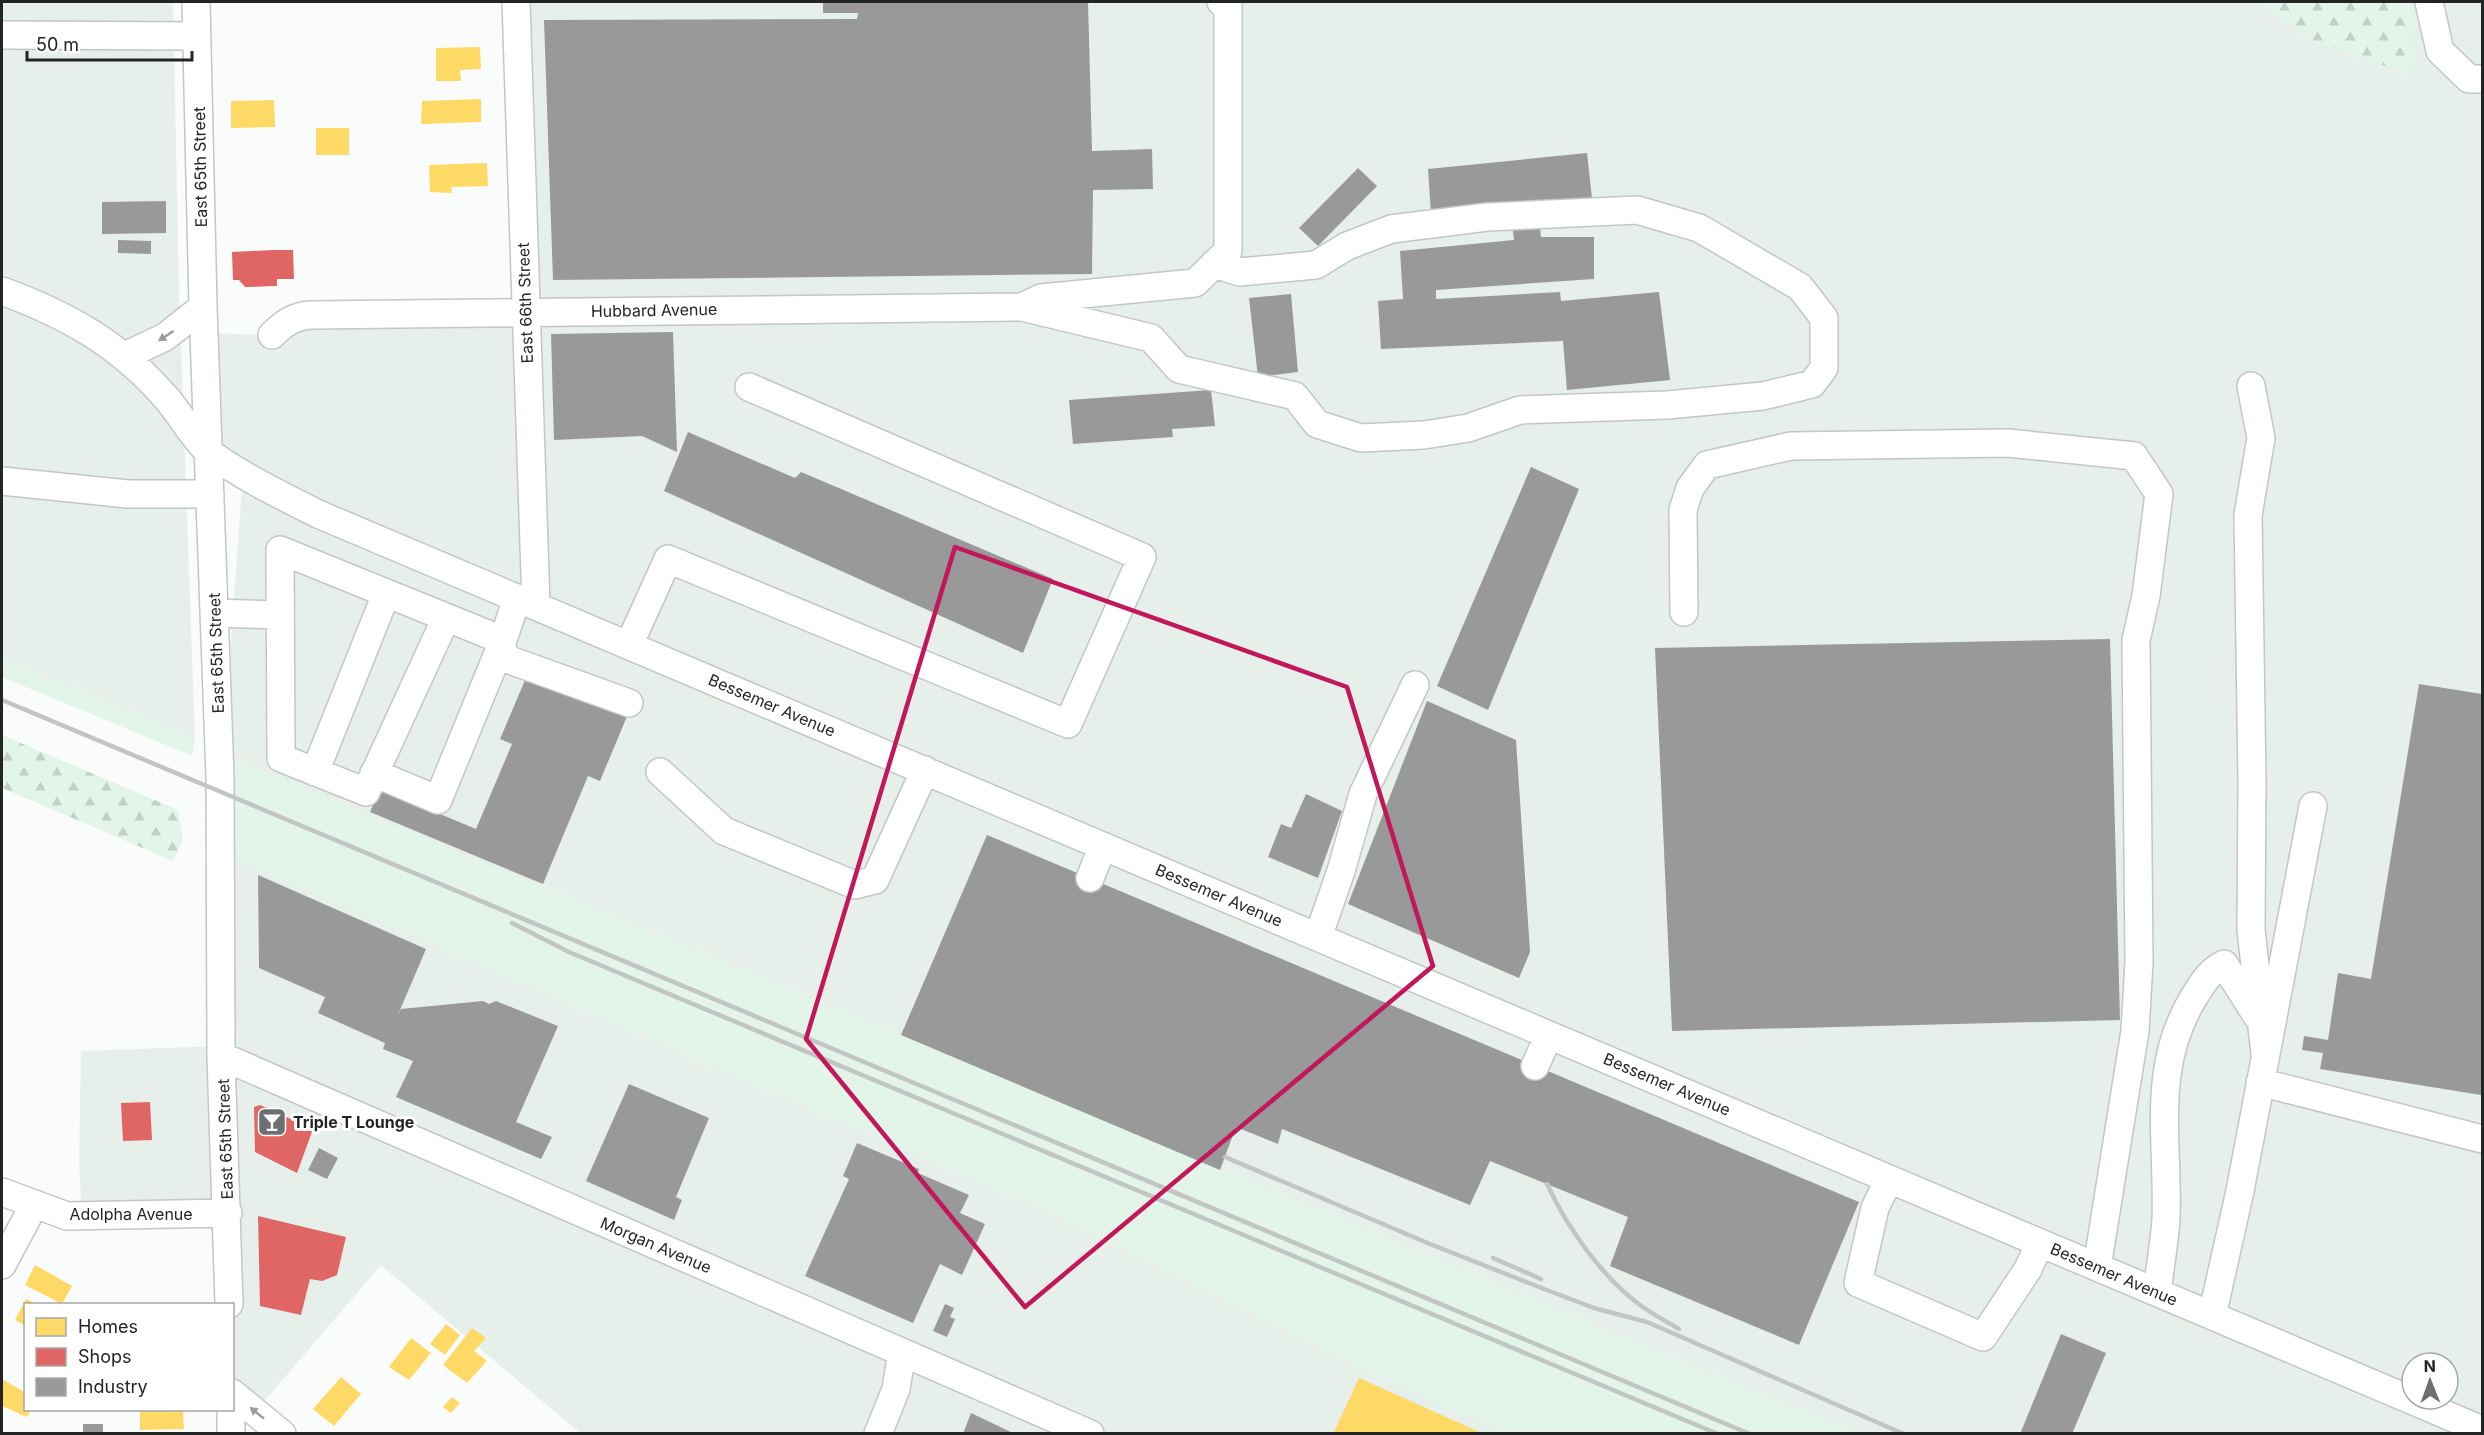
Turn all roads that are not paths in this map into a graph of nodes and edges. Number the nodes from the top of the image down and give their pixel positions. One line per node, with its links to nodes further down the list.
1 (196, 2): 6 (street, East 65th Street)
2 (516, 2): 12 (street, East 66th Street)
3 (1221, 2): 8 (street)
4 (2428, 2): 7 (street)
5 (2, 35): 6 (street)
6 (197, 36): 11 (street, East 65th Street)
7 (2482, 79)
8 (1214, 264): 10 (street); 10 (street)
9 (2, 291): 14 (street, Bessemer Avenue)
10 (1032, 303): 12 (street, Hubbard Avenue)
11 (203, 307): 14 (street, one-way to 14); 17 (street, East 65th Street)
12 (525, 312): 13 (street, Hubbard Avenue); 21 (street, East 66th Street)
13 (272, 335)
14 (125, 356): 17 (street, Bessemer Avenue)
15 (2251, 386): 38 (street)
16 (748, 387): 27 (street)
17 (209, 452): 19 (street, East 65th Street); 21 (street, Bessemer Avenue)
18 (2, 481): 19 (street)
19 (210, 494): 23 (street, East 65th Street)
20 (386, 594): 24 (street); 25 (street); 31 (street)
21 (526, 602): 26 (street); 27 (street, Bessemer Avenue)
22 (1684, 612): 51 (street)
23 (214, 613): 24 (street); 41 (street, East 65th Street)
24 (280, 615): 31 (street)
25 (446, 618): 26 (street); 33 (street)
26 (501, 643): 29 (street); 33 (street)
27 (629, 645): 30 (street, Bessemer Avenue)
28 (1415, 685): 37 (street)
29 (629, 703)
30 (925, 770): 32 (street); 35 (street, Bessemer Avenue)
31 (315, 772): 33 (street)
32 (660, 772)
33 (374, 773)
34 (2313, 806): 40 (street)
35 (1103, 846): 36 (street); 37 (street, Bessemer Avenue)
36 (1090, 878)
37 (1318, 937): 39 (street, Bessemer Avenue)
38 (2261, 1023): 40 (street); 52 (street)
39 (1549, 1035): 42 (street); 45 (street, Bessemer Avenue)
40 (2265, 1054): 43 (street)
41 (221, 1056): 48 (street, East 65th Street); 55 (street, Morgan Avenue)
42 (1535, 1066)
43 (2260, 1082): 44 (street); 54 (street)
44 (2482, 1139)
45 (1889, 1179): 49 (street, Bessemer Avenue); 49 (street)
46 (2, 1192): 47 (street, Adolpha Avenue)
47 (34, 1205): 48 (street, Adolpha Avenue); 50 (street)
48 (228, 1213): 53 (street, East 65th Street)
49 (2040, 1243): 51 (street, Bessemer Avenue)
50 (2, 1265)
51 (2097, 1267): 52 (street, Bessemer Avenue)
52 (2157, 1292): 54 (street, Bessemer Avenue)
53 (229, 1303)
54 (2212, 1316): 58 (street, Bessemer Avenue)
55 (902, 1352): 61 (street); 62 (street, Morgan Avenue)
56 (234, 1395): 60 (street, one-way to 56)
57 (231, 1411): 59 (street)
58 (2482, 1430)
59 (231, 1434)
60 (282, 1434)
61 (878, 1434)
62 (1090, 1434)

